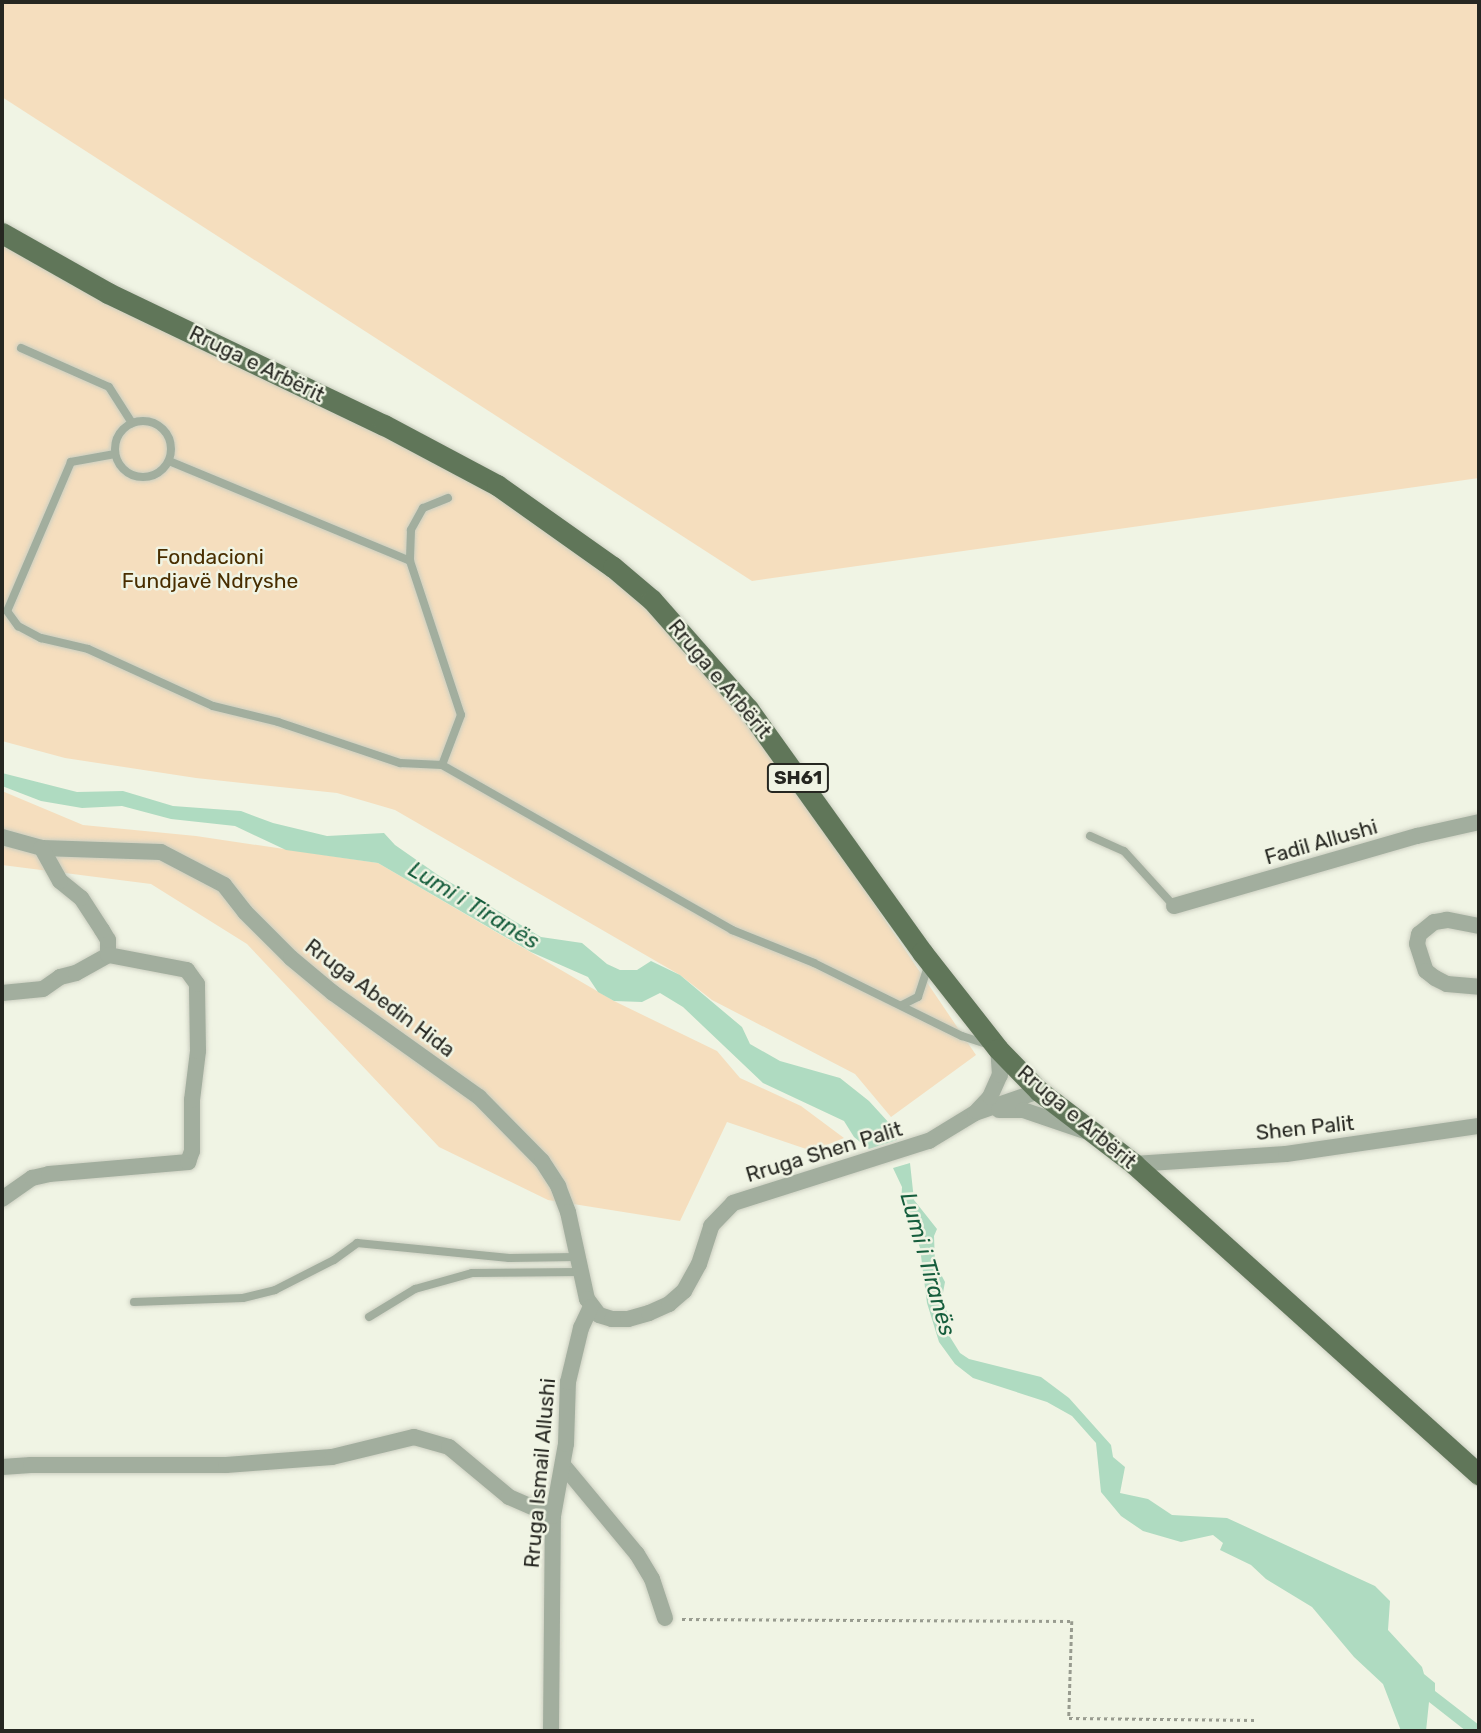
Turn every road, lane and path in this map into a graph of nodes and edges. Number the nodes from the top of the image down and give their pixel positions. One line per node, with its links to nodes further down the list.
1 (2, 233): 16 (main road, Rruga e Arbërit / SH61)
2 (21, 348): 3 (lane)
3 (132, 423): 4 (lane); 5 (lane)
4 (115, 454): 5 (lane); 8 (lane)
5 (169, 461): 7 (lane)
6 (449, 498): 7 (lane)
7 (410, 561): 8 (lane)
8 (442, 765): 19 (lane)
9 (1479, 822): 13 (street, Fadil Allushi)
10 (1090, 836): 13 (lane)
11 (2, 837): 12 (street, Rruga Abedin Hida)
12 (42, 848): 15 (street); 27 (street, Rruga Abedin Hida)
13 (1174, 906)
14 (1479, 926): 17 (street)
15 (108, 955): 18 (street); 26 (street)
16 (930, 962): 19 (lane); 20 (main road, Rruga e Arbërit / SH61)
17 (1479, 987)
18 (2, 993)
19 (902, 1005): 20 (lane)
20 (998, 1049): 21 (main road, Rruga e Arbërit / SH61); 22 (street)
21 (1039, 1091): 22 (street, Rruga Shen Palit); 24 (main road, Rruga e Arbërit / SH61)
22 (975, 1112): 24 (street); 29 (street, Rruga Shen Palit)
23 (1479, 1126): 25 (street, Shen Palit)
24 (1097, 1136): 25 (main road, Rruga e Arbërit / SH61)
25 (1134, 1164): 33 (main road, Rruga e Arbërit / SH61)
26 (2, 1199)
27 (577, 1265): 28 (lane); 29 (street, Rruga Abedin Hida); 30 (lane)
28 (134, 1302)
29 (591, 1307): 31 (street, Rruga Ismail Allushi)
30 (369, 1317)
31 (563, 1465): 34 (street, Rruga Ismail Allushi); 35 (street)
32 (2, 1467): 34 (street)
33 (1479, 1475)
34 (553, 1516): 37 (street, Rruga Ismail Allushi)
35 (665, 1618): 36 (path)
36 (1255, 1720)
37 (551, 1731)

